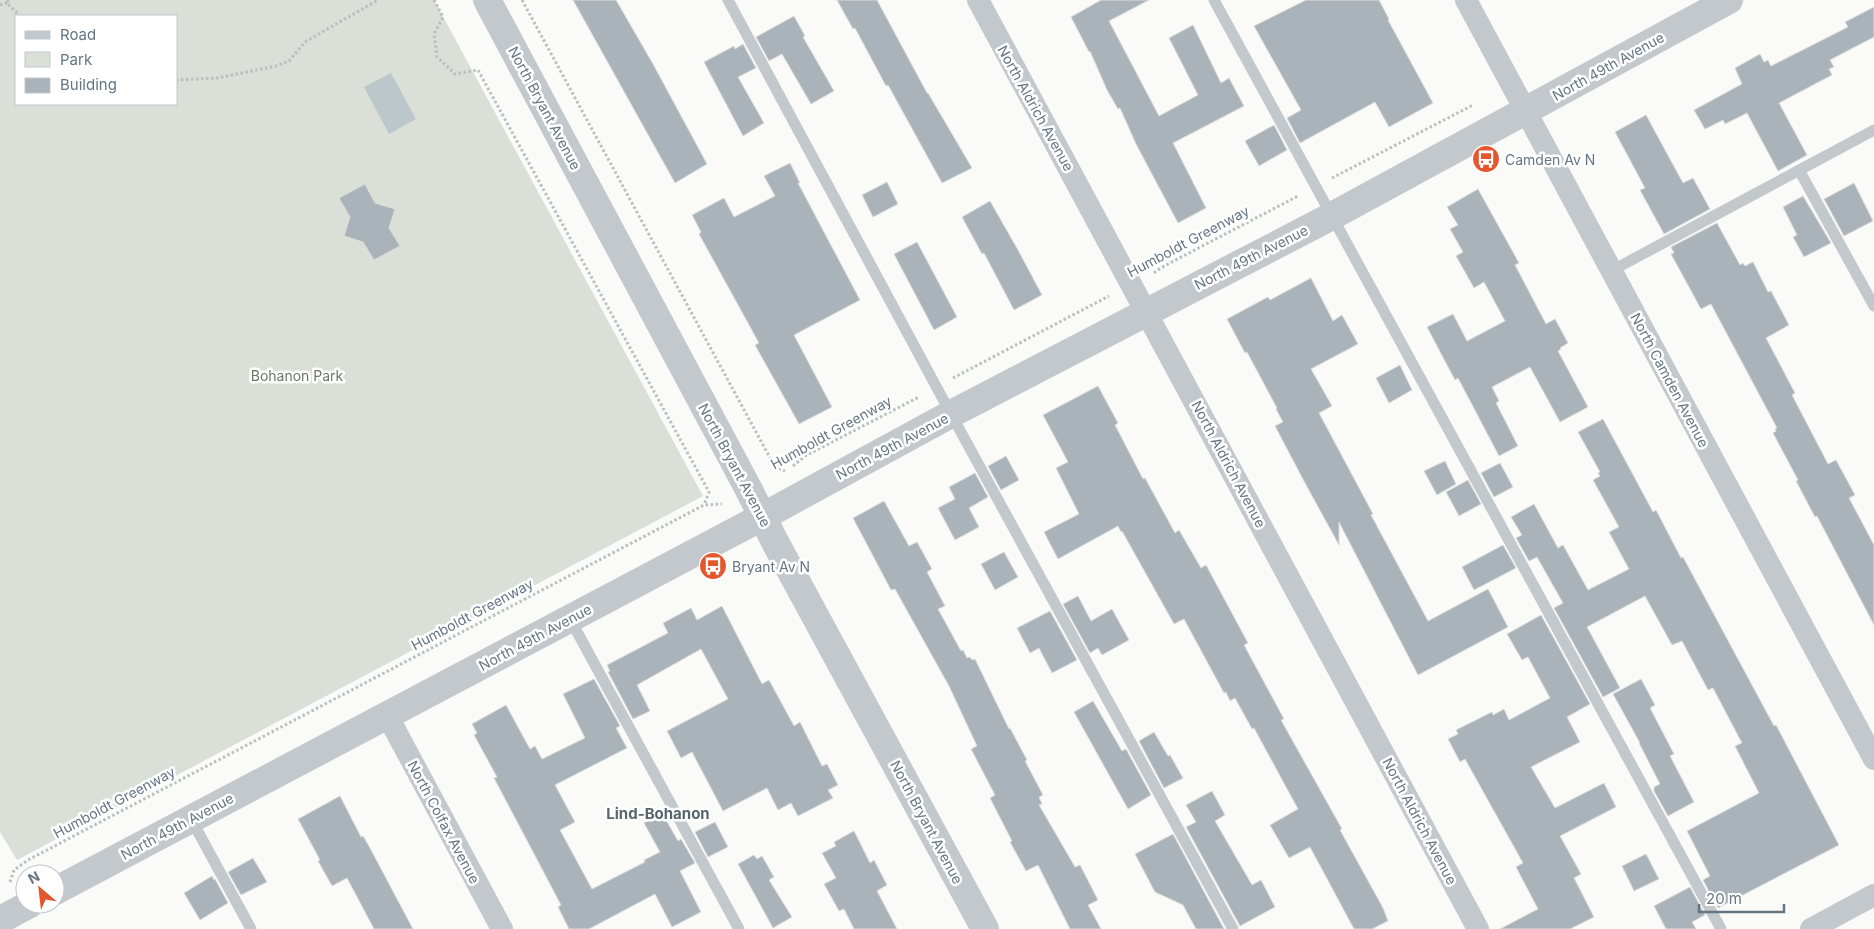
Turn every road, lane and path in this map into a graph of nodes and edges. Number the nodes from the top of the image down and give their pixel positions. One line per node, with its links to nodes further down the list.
1 (378, 0): 13 (path)
2 (434, 0): 28 (path)
3 (487, 0): 27 (street, North Bryant Avenue)
4 (522, 0): 26 (path)
5 (728, 0): 24 (lane)
6 (978, 0): 21 (street, North Aldrich Avenue)
7 (1214, 0): 18 (lane)
8 (1466, 0): 15 (street, North Camden Avenue)
9 (1729, 0): 15 (street, North 49th Avenue)
10 (7, 1): 11 (path); 12 (path)
11 (0, 5)
12 (19, 15)
13 (178, 80)
14 (1477, 102): 18 (path, Humboldt Greenway)
15 (1526, 111): 19 (street, North 49th Avenue); 20 (street, North Camden Avenue)
16 (1874, 130): 17 (lane)
17 (1799, 170): 20 (lane); 22 (lane)
18 (1316, 187): 19 (lane); 21 (path, Humboldt Greenway)
19 (1332, 216): 23 (street, North 49th Avenue); 46 (lane)
20 (1611, 271): 32 (street, North Camden Avenue)
21 (1132, 284): 23 (street, North Aldrich Avenue); 24 (path, Humboldt Greenway)
22 (1874, 306)
23 (1147, 311): 25 (street, North 49th Avenue); 45 (street, North Aldrich Avenue)
24 (937, 387): 25 (lane); 26 (path, Humboldt Greenway)
25 (951, 414): 29 (street, North 49th Avenue); 44 (lane)
26 (785, 472): 27 (path, Humboldt Greenway)
27 (748, 488): 28 (path, Humboldt Greenway); 29 (street, North Bryant Avenue)
28 (704, 506): 35 (path, Humboldt Greenway)
29 (762, 517): 30 (street, North 49th Avenue); 43 (street, North Bryant Avenue)
30 (570, 619): 31 (street, North 49th Avenue); 42 (lane)
31 (386, 715): 33 (street, North 49th Avenue); 41 (street, North Colfax Avenue)
32 (1874, 759)
33 (191, 819): 34 (street, North 49th Avenue); 40 (lane)
34 (65, 886)
35 (8, 888)
36 (1874, 895): 47 (street)
37 (15, 913): 38 (street)
38 (0, 922): 39 (street)
39 (3, 929)
40 (251, 929)
41 (502, 929)
42 (739, 929)
43 (985, 929)
44 (1233, 929)
45 (1478, 929)
46 (1721, 929)
47 (1811, 929)

